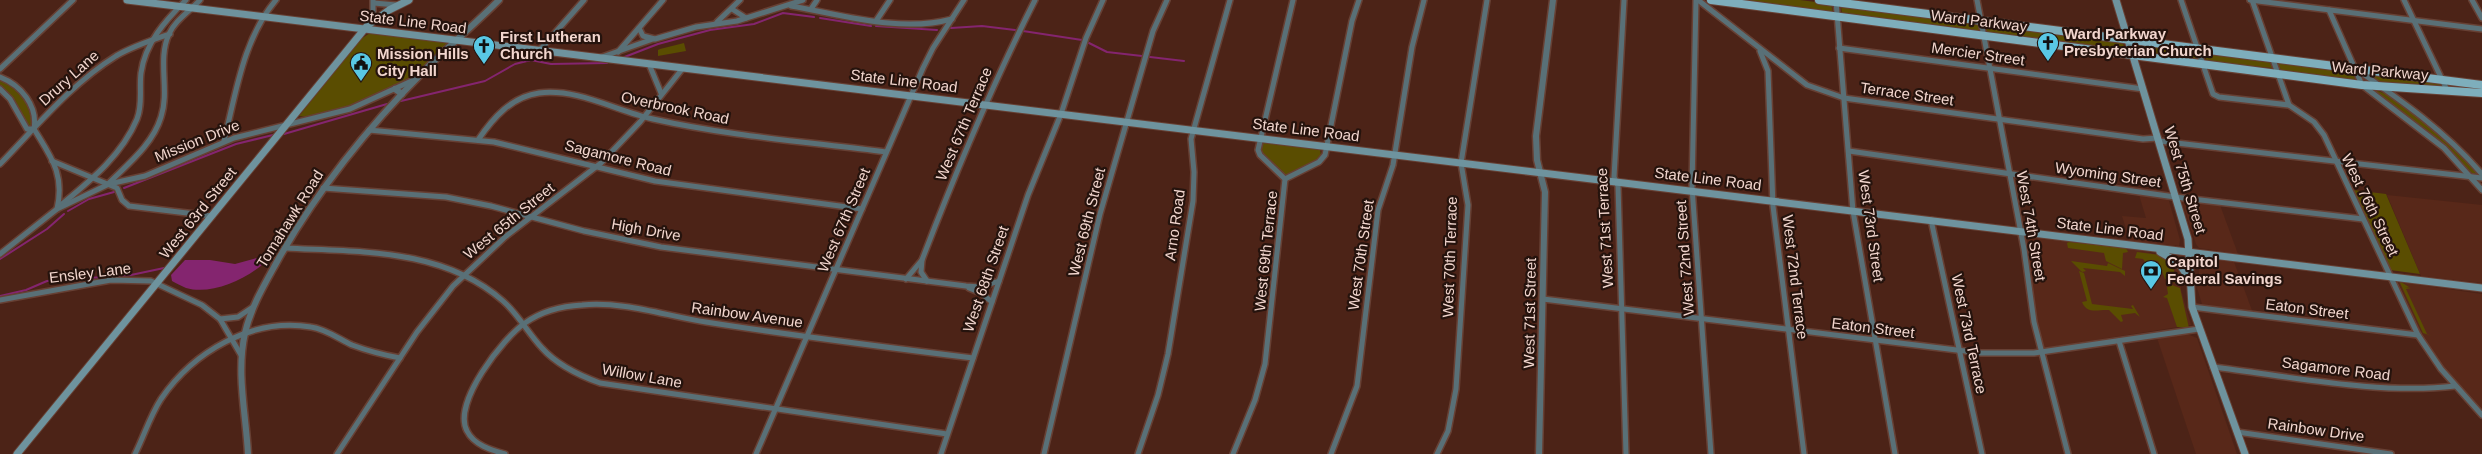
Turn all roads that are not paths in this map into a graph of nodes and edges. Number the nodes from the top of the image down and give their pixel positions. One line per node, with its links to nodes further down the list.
1 (73, 0): 77 (street)
2 (127, 0): 38 (main road, State Line Road)
3 (186, 0): 38 (street)
4 (200, 0): 39 (street)
5 (276, 0): 43 (street)
6 (409, 0): 36 (main road, West 63rd Street)
7 (499, 0): 61 (street, Tomahawk Road)
8 (584, 0): 66 (street)
9 (663, 0): 54 (street)
10 (740, 0): 41 (street)
11 (803, 0): 37 (street)
12 (817, 0): 40 (street)
13 (890, 0): 48 (street)
14 (964, 0): 47 (street, West 67th Street)
15 (1035, 0): 95 (street, West 67th Terrace)
16 (1103, 0): 97 (street, West 68th Street)
17 (1166, 0): 100 (street, West 69th Street)
18 (1230, 0): 104 (street, Arno Road)
19 (1293, 0): 105 (street)
20 (1359, 0): 109 (street)
21 (1424, 0): 112 (street, West 70th Street)
22 (1488, 0): 115 (street, West 70th Terrace)
23 (1553, 0): 118 (street, West 71st Street)
24 (1624, 0): 125 (street, West 71st Terrace)
25 (1697, 0): 63 (street, Terrace Street); 129 (street, West 72nd Street)
26 (1711, 0): 44 (main road, Ward Parkway)
27 (1819, 0): 35 (main road, Ward Parkway)
28 (1977, 0): 50 (street, West 74th Street)
29 (2116, 0): 62 (main road, West 75th Street)
30 (2181, 0): 65 (street)
31 (2251, 0): 42 (street); 70 (street)
32 (2404, 0): 49 (street)
33 (2472, 0): 45 (street)
34 (374, 1): 36 (street); 53 (street)
35 (1836, 1): 44 (street, West 73rd Street); 50 (main road, Ward Parkway)
36 (397, 5): 53 (main road, West 63rd Street)
37 (788, 6): 40 (street); 46 (street)
38 (179, 7): 39 (main road, State Line Road); 59 (street)
39 (192, 8): 43 (main road, State Line Road); 57 (street)
40 (810, 9): 48 (street)
41 (732, 10): 46 (street); 51 (street)
42 (2329, 10): 49 (street); 76 (street)
43 (263, 17): 53 (main road, State Line Road); 107 (street)
44 (1837, 17): 58 (main road, Ward Parkway); 64 (street, West 73rd Street)
45 (2482, 18)
46 (748, 19): 51 (street)
47 (952, 19): 52 (street); 56 (street, West 67th Street)
48 (876, 21): 52 (street)
49 (2414, 21): 55 (street); 82 (street)
50 (1981, 22): 58 (street, West 74th Street); 62 (main road, Ward Parkway)
51 (714, 23): 60 (street)
52 (933, 24): 56 (street)
53 (366, 28): 61 (main road, State Line Road); 101 (main road, West 63rd Street)
54 (639, 28): 60 (street); 67 (street)
55 (2482, 29)
56 (944, 31): 93 (street, West 67th Street)
57 (170, 34): 59 (street, Drury Lane); 126 (street)
58 (1984, 36): 68 (main road, Ward Parkway); 75 (street, West 74th Street)
59 (152, 38): 102 (street, Drury Lane); 122 (street)
60 (655, 39): 67 (street)
61 (456, 41): 66 (main road, State Line Road); 81 (street, Tomahawk Road)
62 (2128, 41): 65 (main road, Ward Parkway); 68 (main road, West 75th Street)
63 (1756, 46): 73 (street, Terrace Street); 78 (street, West 72nd Terrace)
64 (1840, 48): 75 (street, Mercier Street); 94 (street, West 73rd Street)
65 (2196, 49): 70 (main road, Ward Parkway); 72 (street)
66 (538, 51): 69 (main road, State Line Road)
67 (618, 52): 69 (street)
68 (2133, 55): 72 (main road, Ward Parkway); 88 (main road, West 75th Street)
69 (600, 58): 71 (main road, State Line Road)
70 (2273, 59): 76 (main road, Ward Parkway); 79 (street)
71 (649, 64): 74 (main road, State Line Road); 90 (street)
72 (2202, 64): 79 (main road, Ward Parkway); 96 (street)
73 (1782, 67): 78 (street); 94 (street, Terrace Street)
74 (683, 68): 90 (street, West 65th Street); 93 (main road, State Line Road)
75 (1990, 68): 88 (street, Mercier Street); 99 (street, West 74th Street)
76 (2355, 68): 82 (main road, Ward Parkway); 83 (street); 85 (street)
77 (0, 69)
78 (1768, 69): 131 (street, West 72nd Terrace)
79 (2278, 73): 83 (main road, Ward Parkway); 96 (street)
80 (0, 77): 102 (street)
81 (416, 79): 87 (street, Mission Drive); 92 (street, Tomahawk Road)
82 (2442, 80): 84 (main road, Ward Parkway); 89 (street)
83 (2362, 85): 85 (main road, Ward Parkway); 121 (street)
84 (2482, 85)
85 (2380, 86): 89 (main road, Ward Parkway); 120 (street)
86 (0, 89): 102 (street)
87 (395, 89): 92 (street); 101 (street, Mission Drive)
88 (2143, 89): 108 (main road, West 75th Street)
89 (2448, 90): 91 (main road, Ward Parkway)
90 (661, 93): 98 (street, West 65th Street)
91 (2482, 93)
92 (402, 94): 103 (street, Tomahawk Road)
93 (910, 96): 95 (main road, State Line Road); 111 (street, West 67th Street)
94 (1844, 98): 99 (street, Terrace Street); 110 (street, West 73rd Street)
95 (985, 105): 97 (main road, State Line Road); 144 (street, West 67th Terrace)
96 (2289, 105): 114 (street, West 76th Street)
97 (1061, 114): 100 (main road, State Line Road); 151 (street, West 68th Street)
98 (644, 117): 106 (street, Overbrook Road); 111 (street, Overbrook Road); 117 (street, West 65th Street)
99 (1999, 119): 108 (street, Terrace Street); 119 (street, West 74th Street)
100 (1127, 122): 104 (main road, State Line Road); 190 (street, West 69th Street)
101 (288, 124): 107 (street, Mission Drive); 135 (main road, West 63rd Street)
102 (34, 129): 113 (street); 116 (street, Drury Lane)
103 (369, 130): 106 (street, Sagamore Road); 127 (street, Tomahawk Road)
104 (1194, 130): 105 (main road, State Line Road); 191 (street, Arno Road)
105 (1259, 138): 109 (main road, State Line Road); 124 (street, West 69th Terrace)
106 (478, 140): 117 (street, Sagamore Road)
107 (224, 141): 126 (street, Mission Drive)
108 (2159, 141): 114 (street, Terrace Street); 130 (main road, West 75th Street)
109 (1327, 146): 112 (main road, State Line Road); 124 (street)
110 (1849, 151): 119 (street, Wyoming Street); 134 (street, West 73rd Street)
111 (886, 152): 133 (street, West 67th Street)
112 (1394, 155): 115 (main road, State Line Road); 193 (street, West 70th Street)
113 (52, 161): 122 (street); 132 (street)
114 (2336, 162): 121 (street, Terrace Street); 137 (street, West 76th Street)
115 (1461, 163): 118 (main road, State Line Road); 194 (street, West 70th Terrace)
116 (0, 164)
117 (595, 167): 133 (street, Sagamore Road); 136 (street, West 65th Street)
118 (1540, 172): 125 (main road, State Line Road); 155 (street, West 71st Street)
119 (2009, 174): 130 (street, Wyoming Street); 139 (street, West 74th Street)
120 (2482, 174)
121 (2472, 177): 123 (street, Terrace Street); 128 (street)
122 (92, 178): 126 (street); 132 (street)
123 (2482, 178)
124 (1285, 179): 192 (street, West 69th Terrace)
125 (1616, 182): 129 (main road, State Line Road); 160 (street, West 71st Terrace)
126 (109, 184): 132 (street, Mission Drive); 135 (street)
127 (323, 188): 136 (street, High Drive); 141 (street, Tomahawk Road)
128 (2482, 190)
129 (1692, 192): 131 (main road, State Line Road); 161 (street, West 72nd Street)
130 (2175, 197): 137 (street, Wyoming Street); 142 (main road, West 75th Street)
131 (1774, 201): 134 (main road, State Line Road); 165 (street, West 72nd Terrace)
132 (57, 208): 143 (street, Mission Drive)
133 (862, 209): 145 (street, West 67th Street)
134 (1854, 211): 138 (main road, State Line Road); 170 (street, West 73rd Street)
135 (212, 216): 152 (main road, West 63rd Street)
136 (531, 217): 145 (street, High Drive); 146 (street, West 65th Street)
137 (2363, 219): 147 (street, West 76th Street)
138 (1930, 220): 139 (main road, State Line Road); 172 (street, West 73rd Terrace)
139 (2020, 231): 140 (main road, State Line Road); 173 (street, West 74th Street)
140 (2145, 247): 142 (main road, State Line Road); 148 (main road)
141 (285, 248): 146 (street, Willow Lane); 158 (street, Tomahawk Road)
142 (2191, 253): 147 (main road, State Line Road); 148 (main road, West 75th Street)
143 (0, 254)
144 (922, 260): 149 (street, West 67th Terrace); 150 (street)
145 (836, 270): 149 (street, High Drive); 167 (street, West 67th Street)
146 (465, 275): 163 (street, Willow Lane); 175 (street, West 65th Street)
147 (2390, 276): 154 (main road, State Line Road); 168 (street, West 76th Street)
148 (2189, 278): 159 (main road, West 75th Street)
149 (906, 279): 150 (street, High Drive)
150 (927, 281): 153 (street, High Drive)
151 (999, 281): 153 (street, High Drive); 157 (street, West 68th Street)
152 (157, 284): 156 (street, Ensley Lane); 162 (street, Ensley Lane); 183 (main road, West 63rd Street)
153 (966, 286): 157 (street, High Drive)
154 (2482, 288)
155 (1543, 299): 160 (street, Eaton Street); 195 (street, West 71st Street)
156 (0, 300)
157 (992, 302): 176 (street, West 68th Street)
158 (254, 306): 162 (street); 166 (street, Tomahawk Road)
159 (2192, 307): 164 (main road, West 75th Street); 168 (street, Eaton Street)
160 (1622, 309): 161 (street, Eaton Street); 196 (street, West 71st Terrace)
161 (1702, 318): 165 (street, Eaton Street); 197 (street, West 72nd Street)
162 (220, 319): 169 (street, Ensley Lane)
163 (522, 323): 167 (street, Rainbow Avenue); 179 (street, Willow Lane); 187 (street, Rainbow Avenue)
164 (2199, 329): 171 (street, Eaton Street); 177 (main road, West 75th Street)
165 (1789, 330): 170 (street, Eaton Street); 198 (street, West 72nd Terrace)
166 (245, 333): 169 (street); 174 (street, Tomahawk Road); 175 (street)
167 (807, 336): 176 (street, Rainbow Avenue); 179 (street, West 67th Street)
168 (2418, 336): 178 (street, West 76th Street)
169 (233, 339): 174 (street, Ensley Lane); 184 (street)
170 (1876, 341): 172 (street, Eaton Street); 199 (street, West 73rd Street)
171 (2119, 341): 173 (street, Eaton Street); 202 (street)
172 (1960, 352): 173 (street, Eaton Street); 200 (street, West 73rd Terrace)
173 (2042, 352): 201 (street, West 74th Street)
174 (242, 356): 185 (street, Tomahawk Road)
175 (400, 358): 186 (street, West 65th Street)
176 (973, 358): 182 (street, West 68th Street)
177 (2214, 366): 178 (street, Sagamore Road); 181 (main road, West 75th Street)
178 (2455, 386): 180 (street, West 76th Street)
179 (776, 409): 182 (street, Willow Lane); 188 (street, West 67th Street)
180 (2482, 415)
181 (2237, 432): 203 (main road, West 75th Street); 204 (street, Rainbow Drive)
182 (947, 434): 189 (street, West 68th Street)
183 (17, 454)
184 (135, 454)
185 (248, 454)
186 (337, 454)
187 (505, 454)
188 (756, 454)
189 (941, 454)
190 (1044, 454)
191 (1138, 454)
192 (1233, 454)
193 (1331, 454)
194 (1437, 454)
195 (1539, 454)
196 (1626, 454)
197 (1711, 454)
198 (1804, 454)
199 (1895, 454)
200 (1982, 454)
201 (2068, 454)
202 (2154, 454)
203 (2245, 454)
204 (2391, 454)

